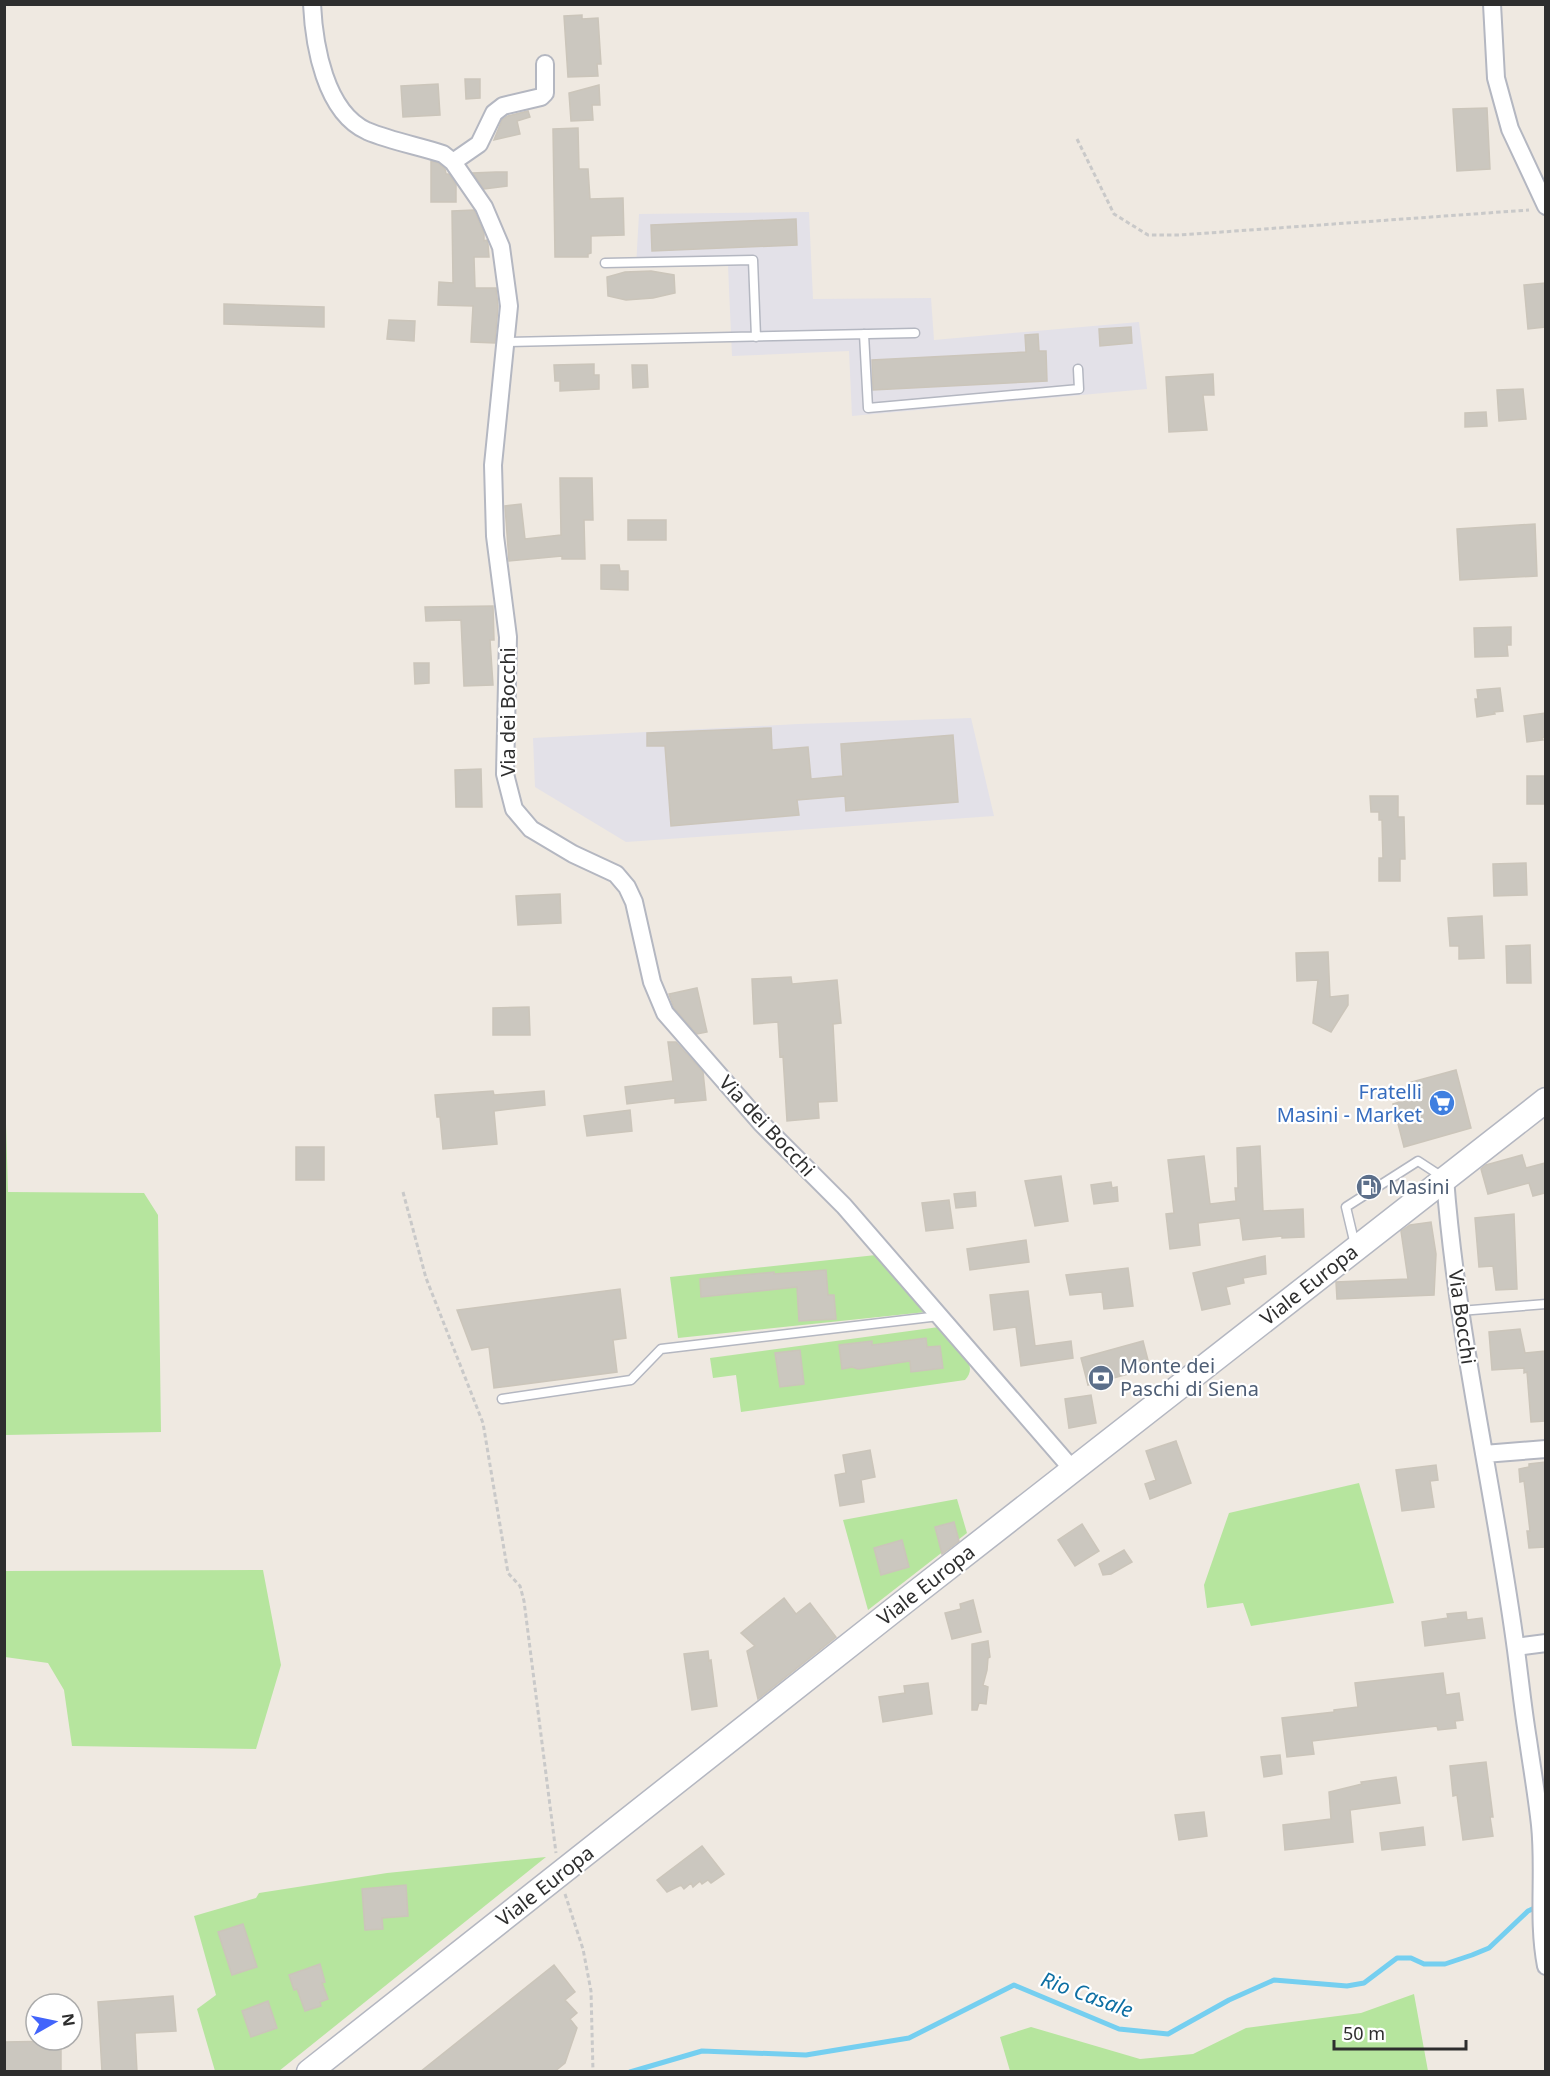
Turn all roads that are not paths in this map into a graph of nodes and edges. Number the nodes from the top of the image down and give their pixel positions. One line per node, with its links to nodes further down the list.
1 (312, 4): 4 (street, Via dei Bocchi)
2 (1492, 4): 5 (street)
3 (545, 64): 4 (street)
4 (453, 162): 10 (street, Via dei Bocchi)
5 (1540, 207)
6 (605, 263): 9 (lane)
7 (915, 333): 8 (lane)
8 (864, 334): 9 (lane); 11 (lane)
9 (756, 337): 10 (lane)
10 (506, 342): 17 (street, Via dei Bocchi)
11 (1078, 369)
12 (1545, 1100): 13 (main road, Viale Europa)
13 (1444, 1178): 14 (main road, Viale Europa); 14 (lane); 16 (street, Via Bocchi)
14 (1355, 1248): 21 (main road, Viale Europa)
15 (1545, 1304): 16 (lane)
16 (1460, 1311): 20 (street, Via Bocchi)
17 (939, 1316): 18 (lane); 21 (street, Via dei Bocchi)
18 (502, 1399)
19 (1545, 1449): 20 (street)
20 (1484, 1454): 23 (street, Via Bocchi)
21 (1073, 1470): 25 (main road, Viale Europa)
22 (1545, 1643): 23 (street)
23 (1516, 1647): 24 (street, Via Bocchi)
24 (1545, 1966)
25 (309, 2072)

